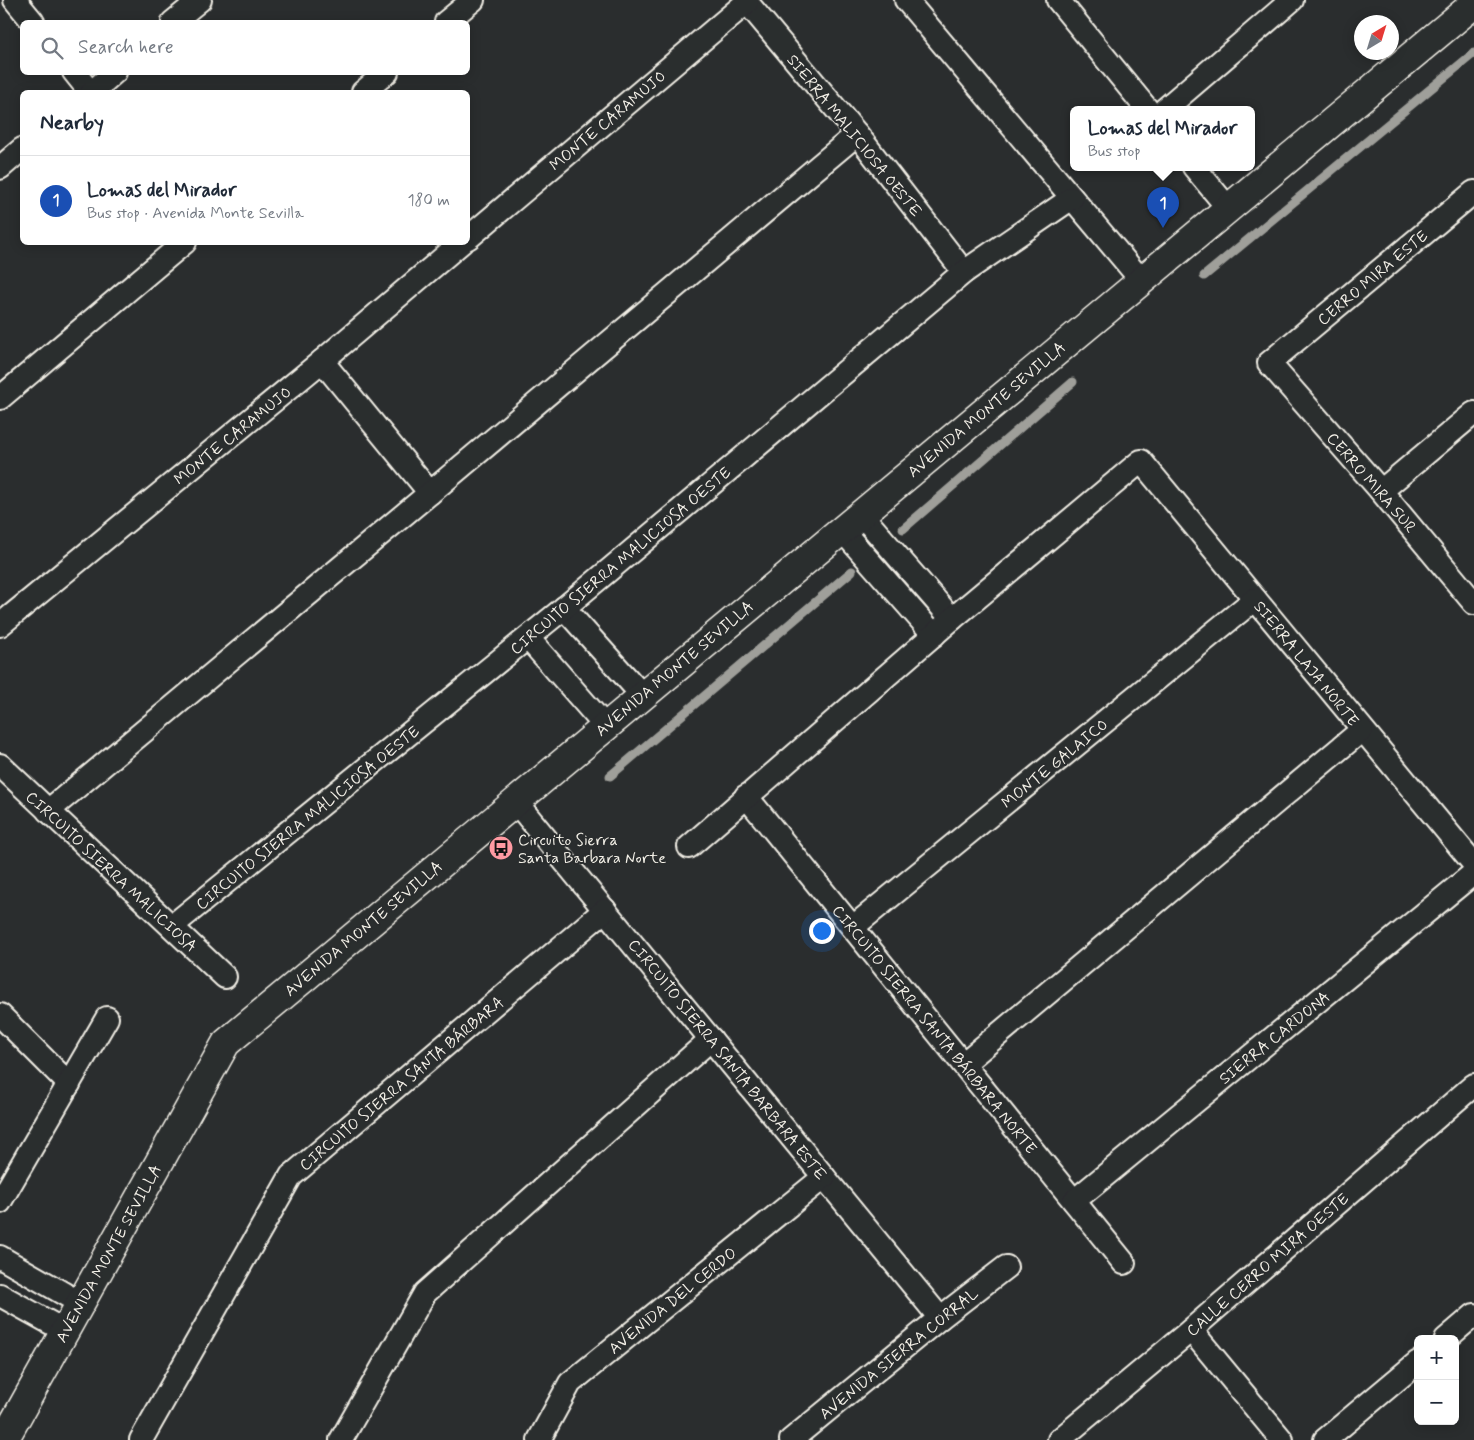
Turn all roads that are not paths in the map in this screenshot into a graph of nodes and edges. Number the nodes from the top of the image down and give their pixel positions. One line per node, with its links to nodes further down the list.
1 (15, 0): 9 (street)
2 (200, 0): 10 (street)
3 (473, 0): 11 (street)
4 (906, 0): 25 (street)
5 (1058, 0): 18 (street)
6 (1292, 0): 19 (street)
7 (746, 1): 20 (street, SIERRA MALICIOSA OESTE); 27 (street, MONTE CARAMUJO)
8 (1474, 4): 26 (street, AVENIDA MONTE SEVILLA)
9 (31, 20)
10 (175, 20)
11 (448, 20)
12 (77, 75): 15 (street)
13 (111, 75): 16 (street)
14 (383, 75): 17 (street)
15 (89, 90)
16 (93, 90)
17 (365, 90)
18 (1145, 106)
19 (1168, 106)
20 (857, 134): 30 (street, SIERRA MALICIOSA OESTE); 37 (street)
21 (20, 152): 22 (street)
22 (0, 168)
23 (1197, 171): 26 (street)
24 (1474, 192): 33 (street, CERRO MIRA ESTE)
25 (1072, 198): 30 (street, CIRCUITO SIERRA MALICIOSA OESTE); 31 (street)
26 (1228, 208): 31 (street, AVENIDA MONTE SEVILLA)
27 (470, 236)
28 (181, 245): 34 (street)
29 (458, 245): 32 (street, MONTE CARAMUJO)
30 (964, 272): 41 (street, CIRCUITO SIERRA MALICIOSA OESTE)
31 (1141, 280): 38 (street, AVENIDA MONTE SEVILLA)
32 (322, 361): 37 (street); 43 (street, MONTE CARAMUJO)
33 (1269, 363): 36 (street, CERRO MIRA SUR)
34 (0, 398)
35 (1474, 413): 36 (street)
36 (1381, 491): 40 (street, CERRO MIRA SUR)
37 (430, 493): 52 (street)
38 (851, 521): 42 (street); 44 (street); 46 (street, AVENIDA MONTE SEVILLA)
39 (1255, 599): 42 (street, SIERRA LAJA NORTE); 48 (street, SIERRA LAJA NORTE); 58 (street, MONTE GALAICO)
40 (1474, 603)
41 (564, 608): 45 (street, CIRCUITO SIERRA MALICIOSA OESTE); 46 (street)
42 (952, 618): 44 (street)
43 (0, 626)
44 (934, 635): 50 (street)
45 (528, 638): 47 (street); 57 (street, CIRCUITO SIERRA MALICIOSA OESTE)
46 (642, 696): 47 (street, AVENIDA MONTE SEVILLA)
47 (605, 726): 51 (street, AVENIDA MONTE SEVILLA)
48 (1362, 730): 54 (street, SIERRA LAJA NORTE); 63 (street)
49 (0, 764): 52 (street, CIRCUITO SIERRA MALICIOSA)
50 (746, 796): 53 (street); 58 (street, CIRCUITO SIERRA SANTA BÁRBARA NORTE)
51 (515, 801): 56 (street, CIRCUITO SIERRA SANTA BARBARA ESTE); 73 (street, AVENIDA MONTE SEVILLA)
52 (48, 811): 57 (street, CIRCUITO SIERRA MALICIOSA)
53 (689, 847)
54 (1474, 864)
55 (1474, 872): 67 (street, SIERRA CARDONA)
56 (605, 910): 62 (street, CIRCUITO SIERRA SANTA BARBARA ESTE); 81 (street, CIRCUITO SIERRA SANTA BÁRBARA)
57 (172, 926): 59 (street, CIRCUITO SIERRA MALICIOSA)
58 (853, 928): 63 (street, CIRCUITO SIERRA SANTA BÁRBARA NORTE)
59 (225, 977)
60 (0, 1015): 64 (street)
61 (107, 1018): 64 (street)
62 (711, 1039): 66 (street, CIRCUITO SIERRA SANTA BARBARA ESTE); 82 (street)
63 (963, 1064): 67 (street, CIRCUITO SIERRA SANTA BÁRBARA NORTE)
64 (69, 1084): 68 (street)
65 (1474, 1085): 76 (street, CALLE CERRO MIRA OESTE)
66 (824, 1177): 75 (street, CIRCUITO SIERRA SANTA BARBARA ESTE); 83 (street, AVENIDA DEL CERDO)
67 (1074, 1201): 70 (street, CIRCUITO SIERRA SANTA BÁRBARA NORTE)
68 (0, 1202)
69 (0, 1257): 73 (street)
70 (1124, 1263)
71 (1006, 1267): 75 (street, AVENIDA SIERRA CORRAL)
72 (0, 1295): 77 (street)
73 (80, 1303): 77 (street, AVENIDA MONTE SEVILLA)
74 (1474, 1315): 78 (street)
75 (940, 1318): 84 (street, AVENIDA SIERRA CORRAL)
76 (1190, 1330): 85 (street, CALLE CERRO MIRA OESTE); 86 (street)
77 (65, 1331): 80 (street, AVENIDA MONTE SEVILLA)
78 (1451, 1335)
79 (1414, 1365): 87 (street)
80 (4, 1440)
81 (141, 1440)
82 (341, 1440)
83 (539, 1440)
84 (791, 1440)
85 (1059, 1440)
86 (1282, 1440)
87 (1325, 1440)

